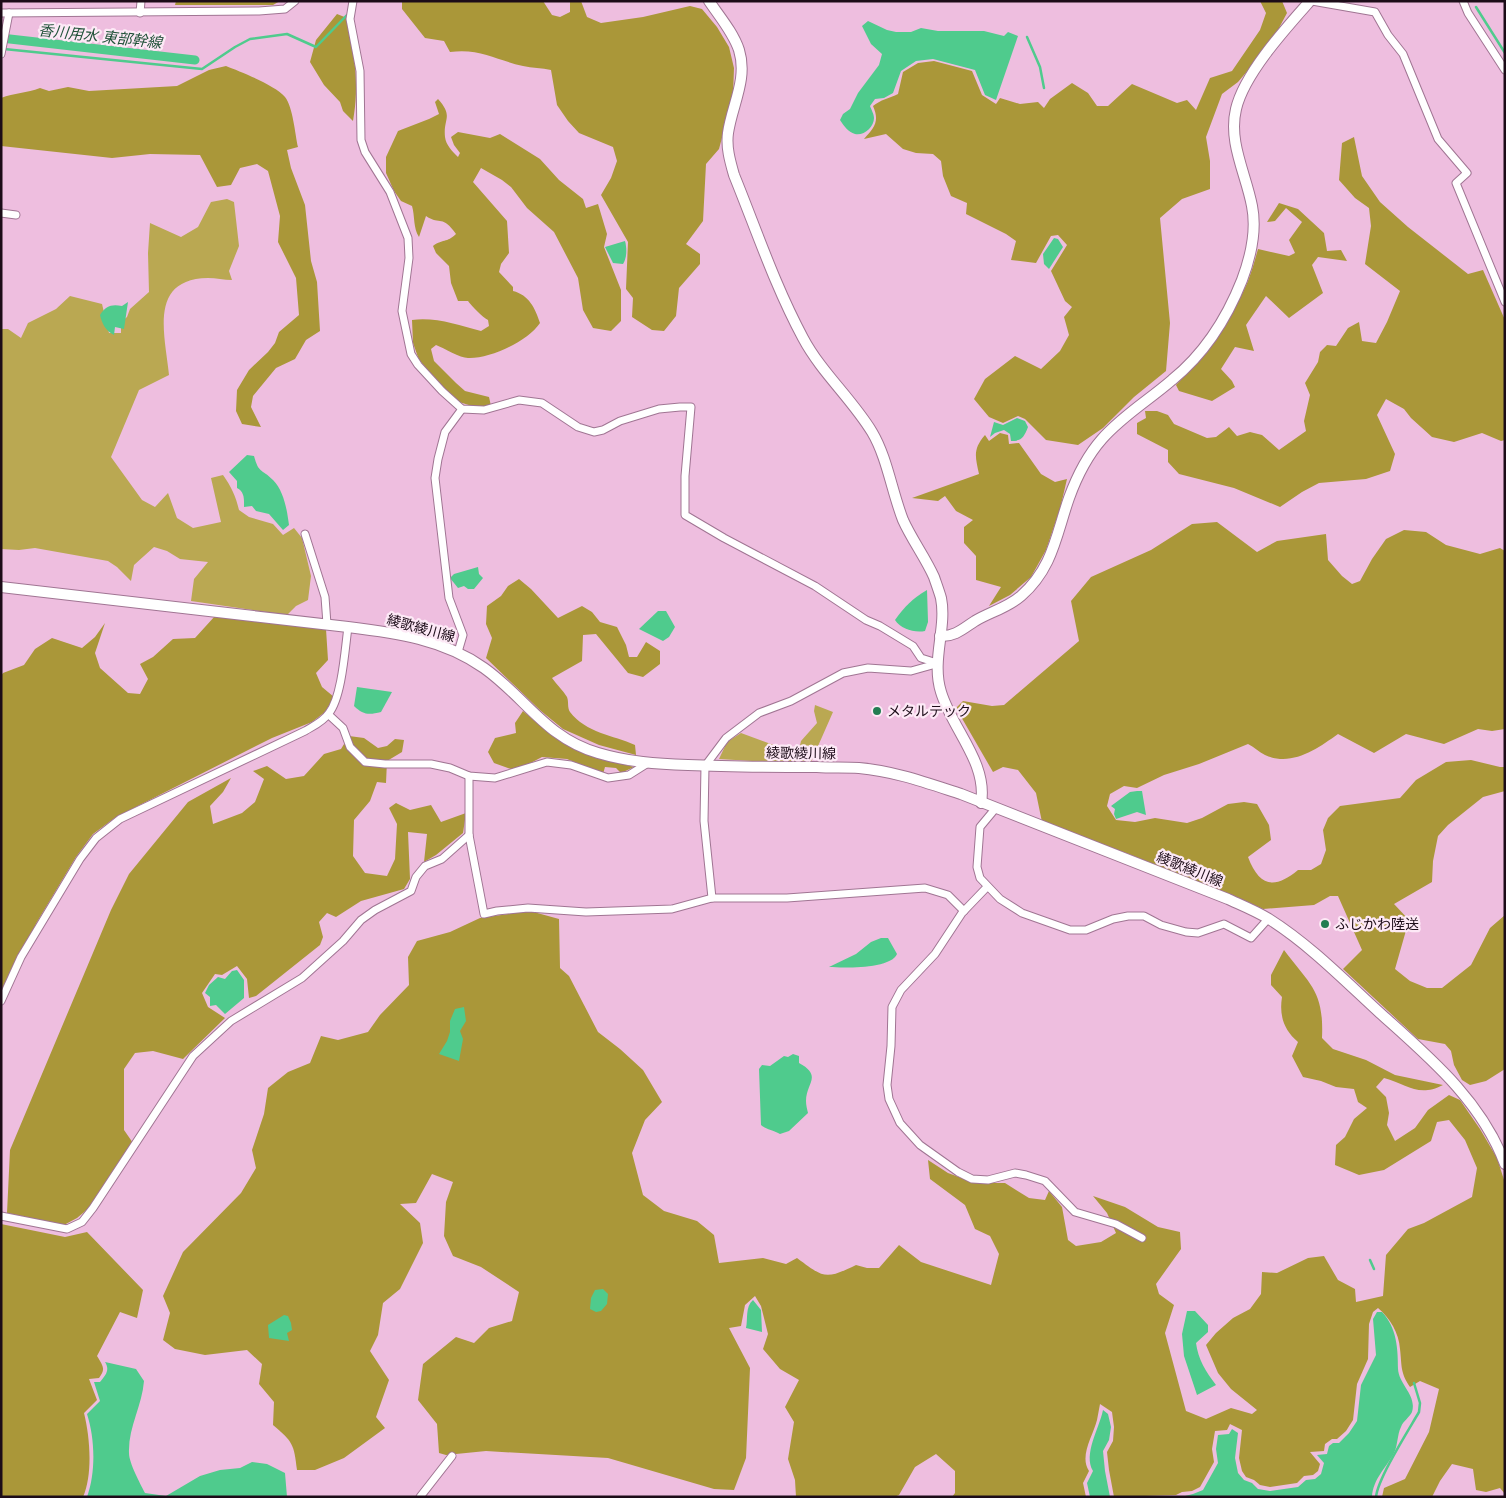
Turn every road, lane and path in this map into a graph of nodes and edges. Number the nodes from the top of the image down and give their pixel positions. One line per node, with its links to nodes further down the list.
1 (141, 1): 8 (street)
2 (295, 1): 8 (street)
3 (353, 1): 14 (street)
4 (709, 1): 19 (main road)
5 (1311, 1): 13 (street); 19 (main road)
6 (1463, 1): 10 (street)
7 (5, 13): 8 (street); 9 (street)
8 (140, 13)
9 (3, 46)
10 (1505, 70)
11 (1, 213): 12 (street)
12 (16, 215)
13 (1505, 302)
14 (462, 409): 20 (street); 21 (street)
15 (305, 534): 17 (street)
16 (1, 586): 17 (main road, 綾歌綾川線)
17 (327, 624): 18 (main road, 綾歌綾川線)
18 (348, 627): 20 (main road, 綾歌綾川線); 22 (street)
19 (940, 636): 21 (main road)
20 (458, 652): 23 (main road, 綾歌綾川線)
21 (937, 663): 24 (street); 26 (main road)
22 (329, 714): 25 (street); 33 (street)
23 (648, 763): 24 (main road, 綾歌綾川線); 25 (street)
24 (705, 766): 26 (main road, 綾歌綾川線); 30 (street)
25 (469, 776): 28 (street)
26 (981, 804): 27 (main road, 綾歌綾川線)
27 (995, 809): 29 (street); 32 (main road, 綾歌綾川線)
28 (469, 834): 30 (street); 35 (street)
29 (987, 887): 31 (street); 32 (street)
30 (712, 898): 31 (street)
31 (964, 911): 36 (street)
32 (1268, 919): 34 (main road, 綾歌綾川線)
33 (1, 1001)
34 (1505, 1164)
35 (1, 1216)
36 (1142, 1238)
37 (452, 1456): 38 (street)
38 (420, 1497)

